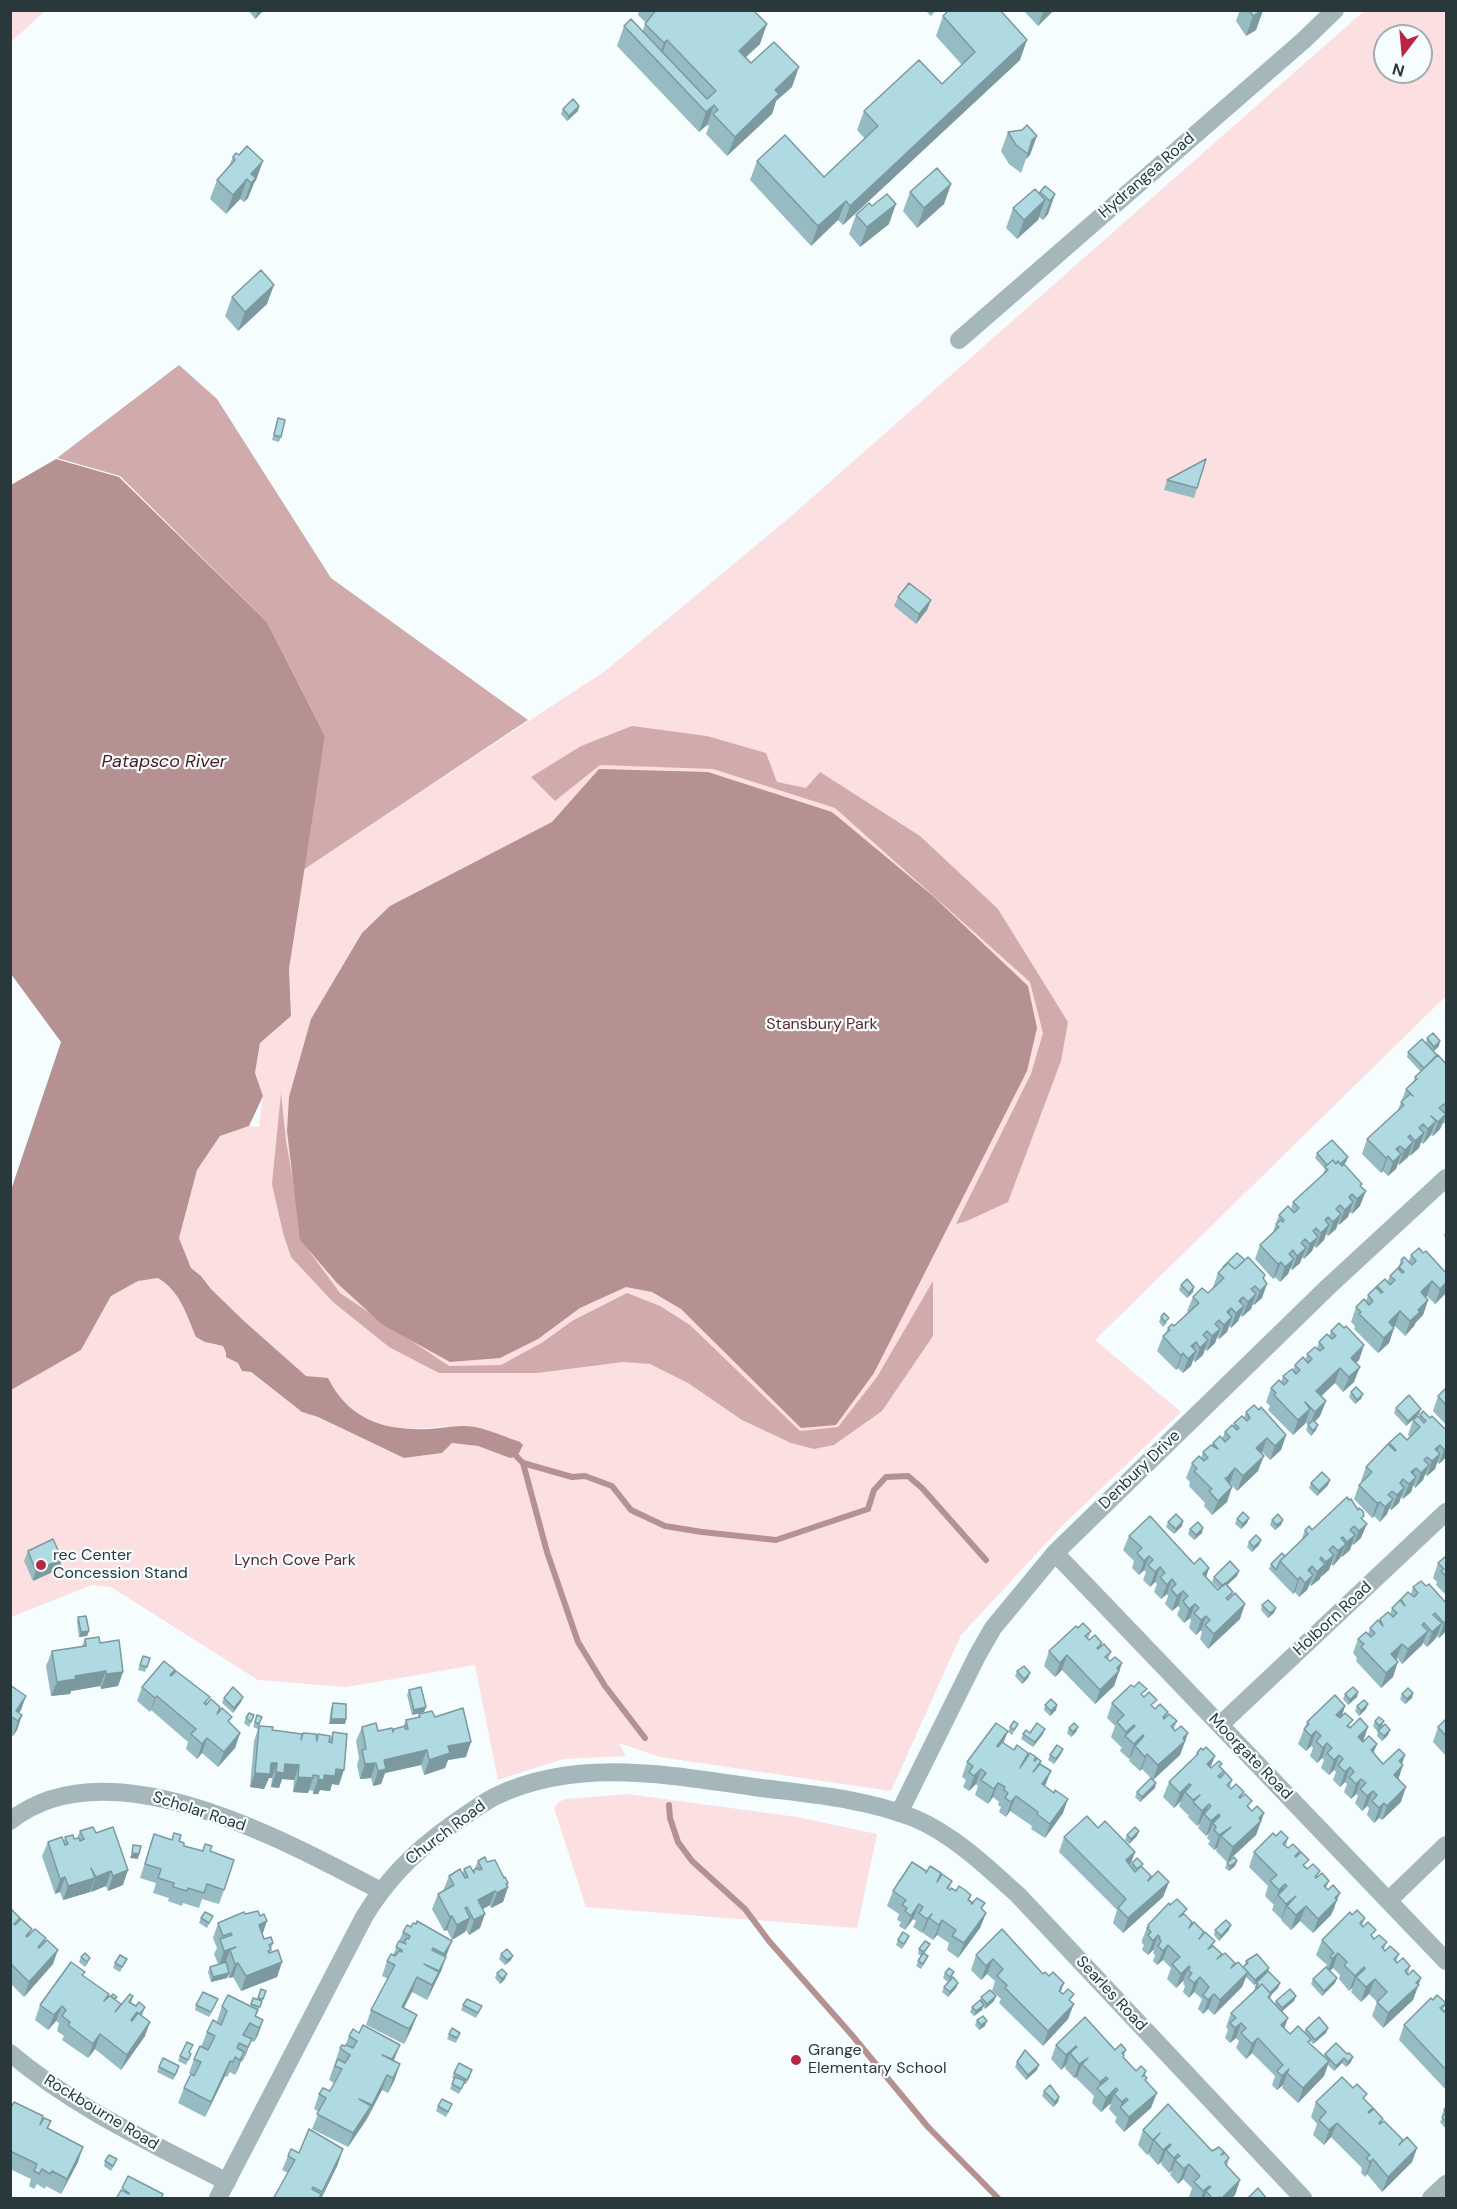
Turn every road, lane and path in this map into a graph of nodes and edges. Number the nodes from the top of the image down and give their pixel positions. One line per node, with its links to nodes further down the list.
1 (1335, 10): 2 (street, Hydrangea Road)
2 (959, 340)
3 (1446, 1178): 5 (street, Denbury Drive)
4 (1446, 1512): 6 (street, Holborn Road)
5 (1054, 1553): 6 (street, Moorgate Road); 7 (street, Denbury Drive)
6 (1220, 1725): 11 (street, Moorgate Road)
7 (899, 1813): 10 (street, Church Road); 17 (street, Searles Road)
8 (10, 1821): 10 (street, Scholar Road)
9 (1446, 1845): 11 (street)
10 (381, 1891): 14 (street, Church Road)
11 (1389, 1900): 12 (street, Moorgate Road)
12 (1446, 1961)
13 (10, 2053): 14 (street, Rockbourne Road)
14 (227, 2182): 16 (street, Church Road)
15 (1446, 2184): 18 (street)
16 (218, 2199)
17 (1303, 2199)
18 (1431, 2199)

